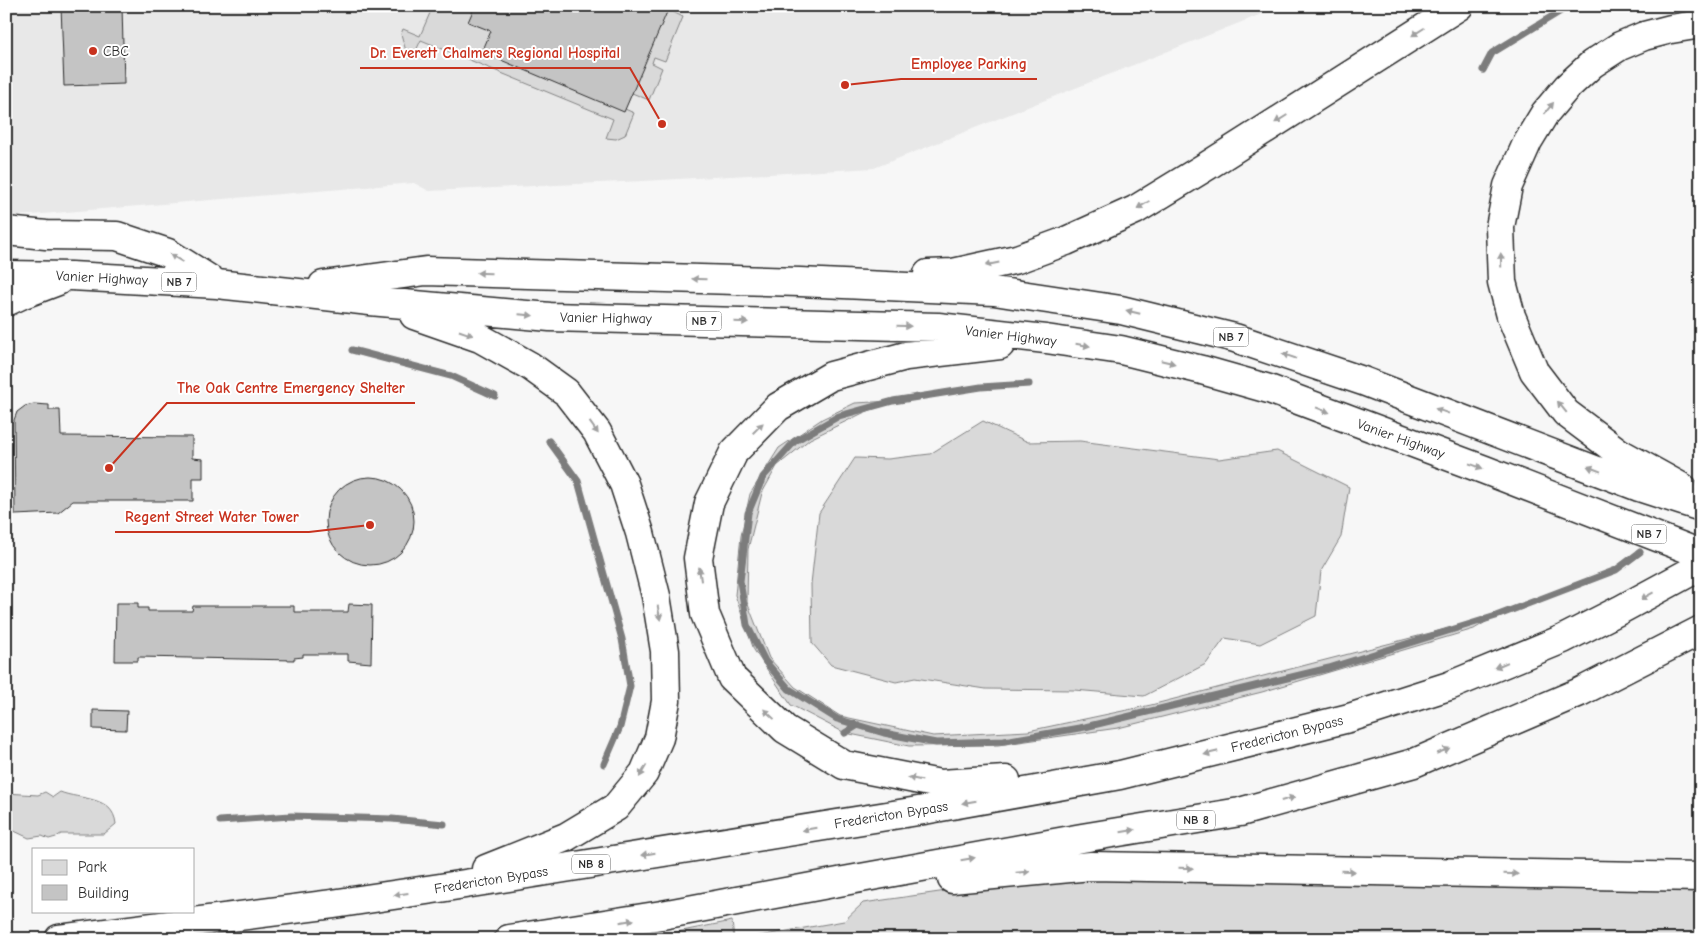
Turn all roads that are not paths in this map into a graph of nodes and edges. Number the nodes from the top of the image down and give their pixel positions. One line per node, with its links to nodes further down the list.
1 (1459, 6): 6 (highway, one-way to 6)
2 (1701, 24): 12 (highway, one-way to 2)
3 (6, 231): 7 (highway, one-way to 3)
4 (6, 275): 5 (highway, Vanier Highway / NB 7)
5 (71, 276): 7 (highway, Vanier Highway / NB 7); 10 (highway)
6 (800, 282): 8 (highway, Vanier Highway / NB 7, one-way to 8); 12 (highway, Vanier Highway / NB 7, one-way to 6)
7 (217, 284): 8 (highway, Vanier Highway / NB 7)
8 (286, 290): 9 (highway, Vanier Highway / NB 7)
9 (370, 301): 11 (highway, Vanier Highway / NB 7, one-way to 11); 19 (highway, one-way to 19)
10 (6, 302)
11 (1046, 339): 15 (highway, Vanier Highway / NB 7, one-way to 15); 17 (highway, one-way to 11)
12 (1649, 481): 13 (highway); 14 (highway, Vanier Highway / NB 7)
13 (1701, 498)
14 (1701, 507)
15 (1695, 563): 17 (highway, Fredericton Bypass / NB 8, one-way to 17)
16 (1701, 630): 20 (highway, NB 8, one-way to 16)
17 (1120, 775): 19 (highway, Fredericton Bypass / NB 8, one-way to 19)
18 (1701, 877): 20 (highway, one-way to 18)
19 (440, 888): 21 (highway, Fredericton Bypass / NB 8, one-way to 21)
20 (662, 915): 22 (highway, NB 8, one-way to 20)
21 (59, 939)
22 (509, 939)

